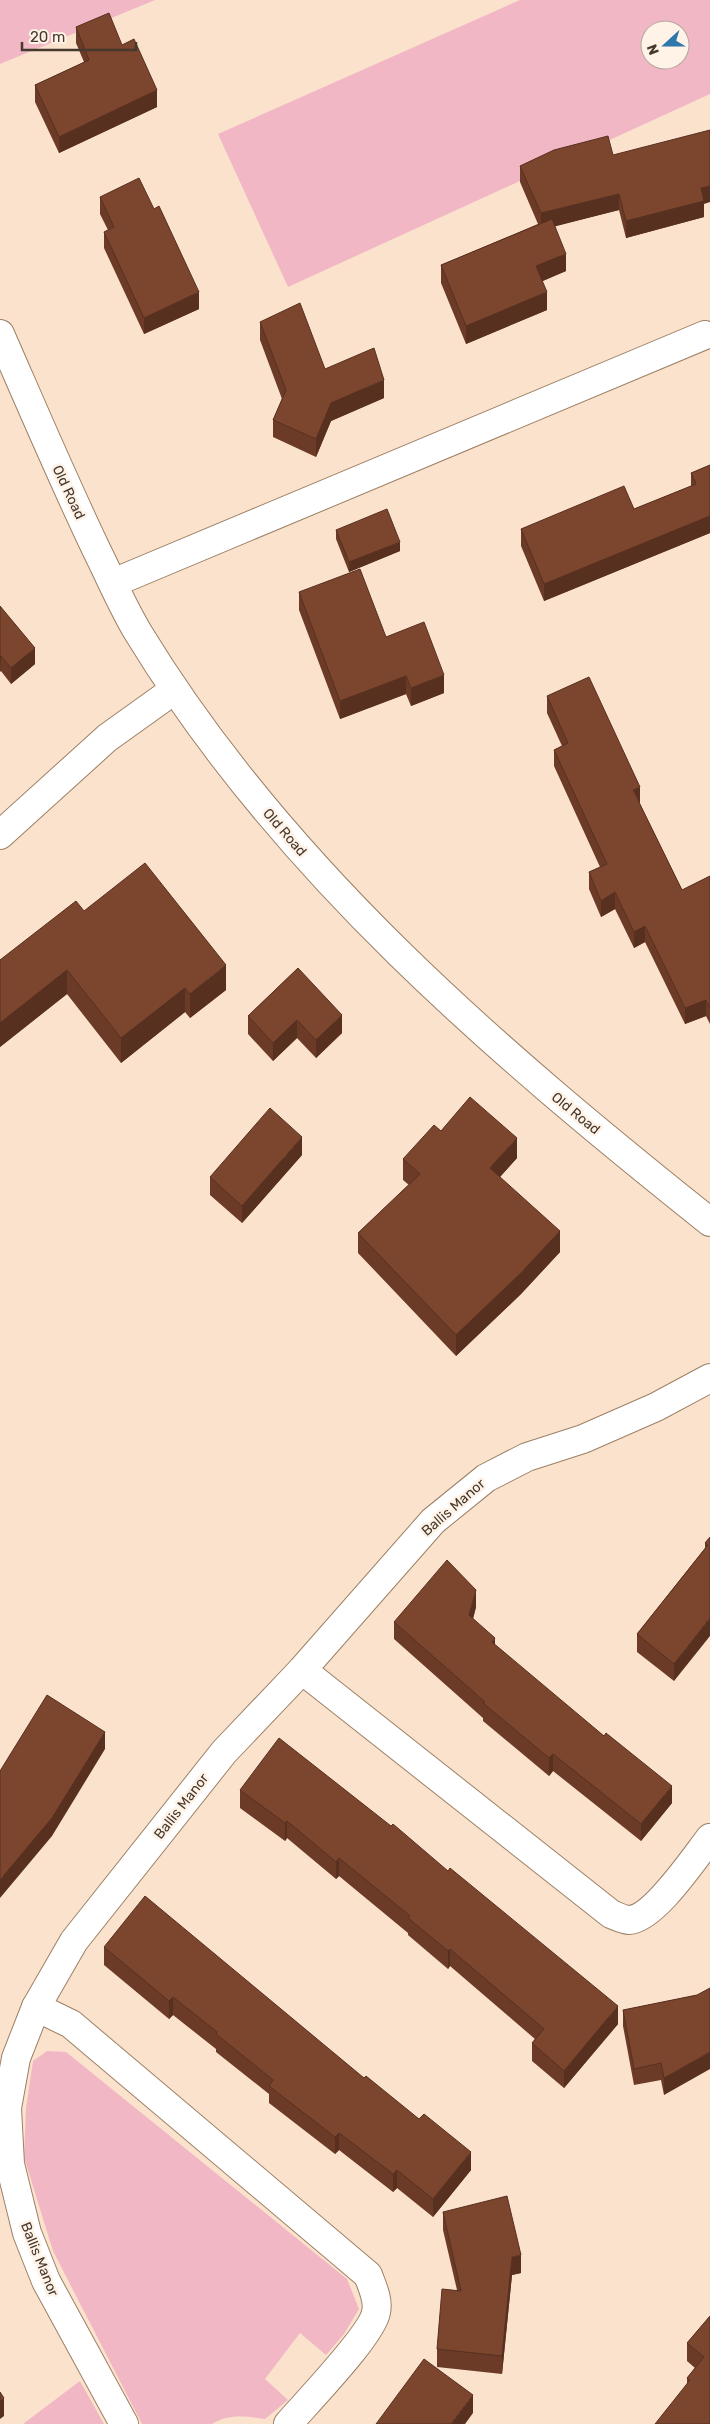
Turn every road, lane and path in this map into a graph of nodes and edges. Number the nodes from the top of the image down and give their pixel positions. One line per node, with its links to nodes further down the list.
1 (0, 334): 3 (street, Old Road)
2 (705, 335): 3 (street)
3 (113, 583): 4 (street, Old Road)
4 (174, 690): 5 (street); 6 (street, Old Road)
5 (0, 834)
6 (710, 1222)
7 (710, 1378): 8 (street, Ballis Manor)
8 (302, 1670): 9 (street); 10 (street, Ballis Manor)
9 (710, 1838)
10 (36, 2007): 11 (street, Ballis Manor); 12 (street)
11 (124, 2424)
12 (288, 2424)

